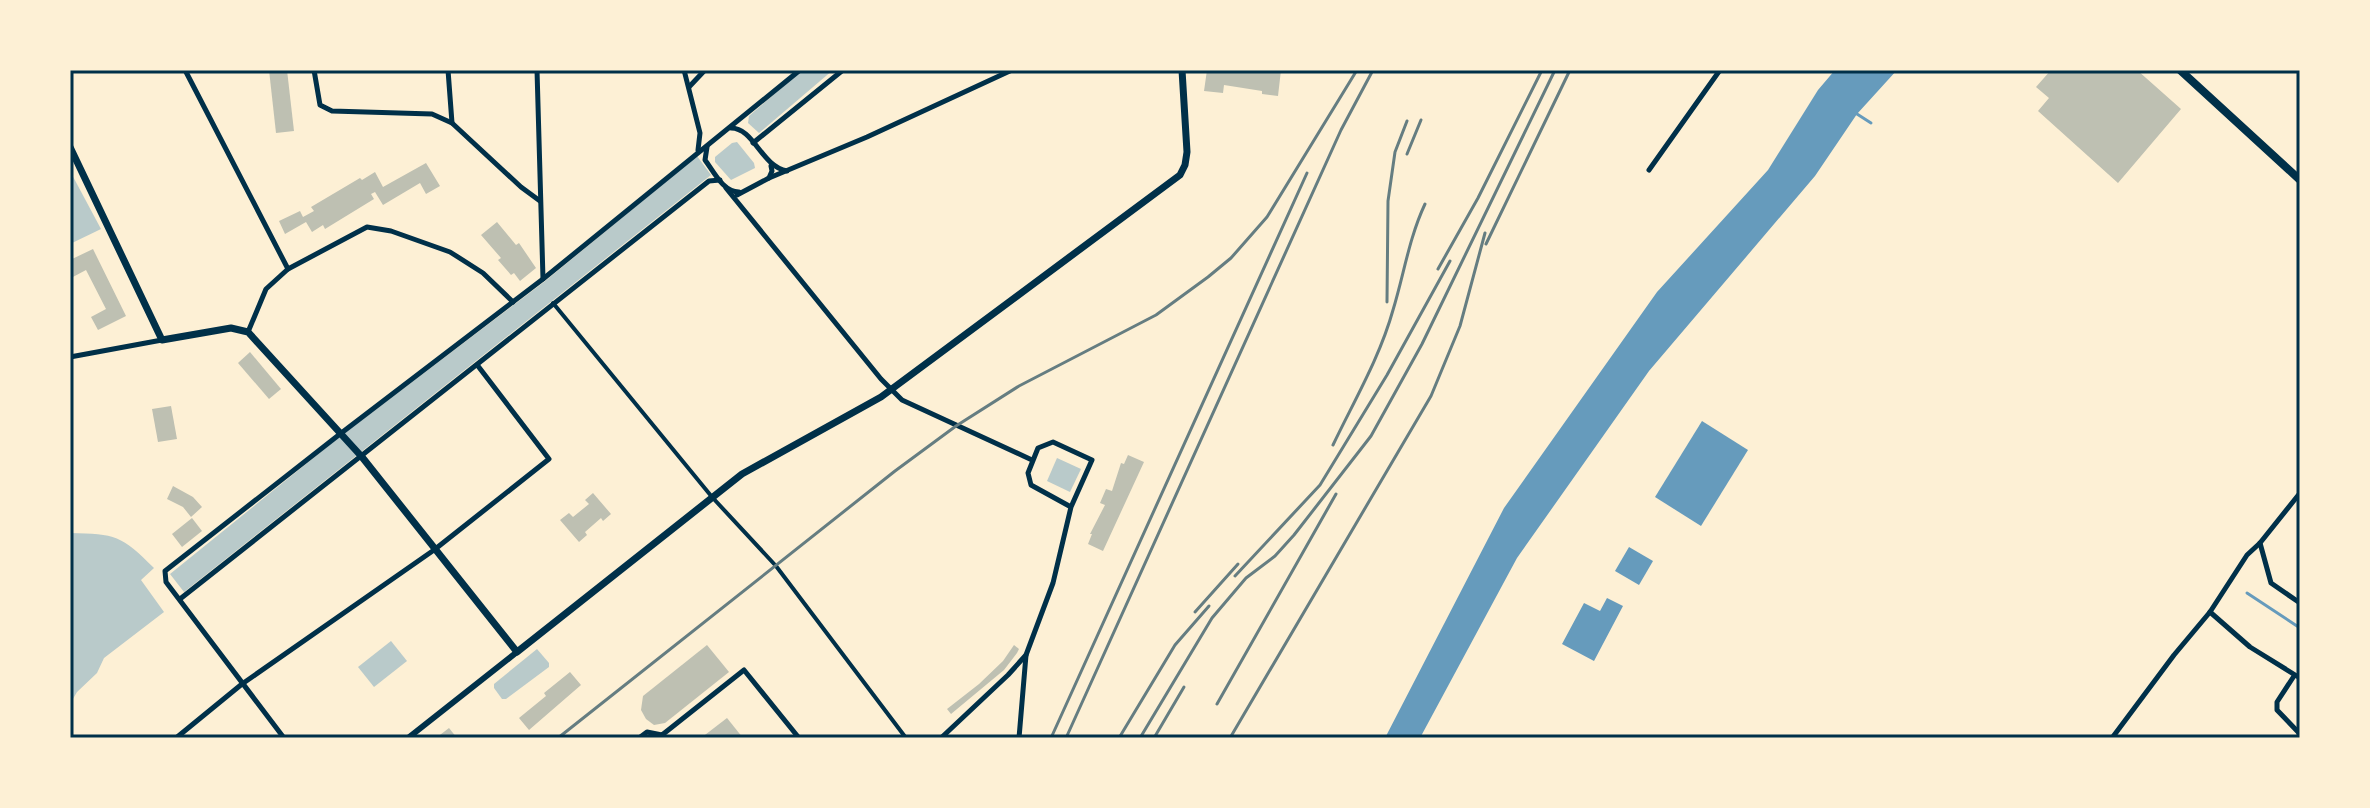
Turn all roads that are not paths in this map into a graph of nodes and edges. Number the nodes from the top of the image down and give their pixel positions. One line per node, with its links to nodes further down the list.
1 (185, 70): 34 (street)
2 (314, 70): 15 (street)
3 (448, 70): 15 (street)
4 (537, 70): 32 (street)
5 (684, 70): 13 (street)
6 (705, 70): 13 (street)
7 (800, 70): 14 (street)
8 (843, 70): 20 (street)
9 (1012, 70): 26 (street)
10 (1182, 70): 42 (main road)
11 (1720, 70): 25 (street)
12 (2180, 70): 29 (highway)
13 (688, 88): 18 (street)
14 (744, 118): 16 (street); 17 (street)
15 (452, 123): 32 (street)
16 (730, 129): 17 (street); 19 (street)
17 (742, 130): 20 (street)
18 (700, 133): 19 (street); 22 (street)
19 (711, 143): 22 (street); 23 (street)
20 (753, 143): 24 (street)
21 (70, 147): 39 (main road)
22 (700, 150): 23 (street); 35 (street)
23 (705, 160): 28 (street)
24 (768, 161): 26 (street); 27 (street)
25 (1649, 170)
26 (788, 171): 27 (street)
27 (769, 178): 31 (street)
28 (720, 180): 30 (street); 37 (street)
29 (2300, 180)
30 (726, 188): 31 (street); 33 (street)
31 (739, 192): 33 (street)
32 (541, 201): 35 (street)
33 (736, 202): 42 (street)
34 (288, 269): 36 (street); 38 (street)
35 (543, 279): 36 (street)
36 (513, 302): 43 (street)
37 (553, 303): 41 (street); 47 (street)
38 (248, 332): 39 (main road); 43 (main road)
39 (162, 340): 40 (street)
40 (70, 357)
41 (478, 366): 44 (street); 50 (street)
42 (890, 389): 45 (street); 47 (main road)
43 (340, 434): 44 (main road); 51 (street)
44 (362, 457): 50 (main road); 51 (street)
45 (1032, 460): 48 (street); 48 (street)
46 (2300, 493): 49 (street)
47 (712, 497): 54 (main road); 64 (street)
48 (1071, 507): 55 (street)
49 (2260, 543): 52 (street); 53 (street)
50 (434, 550): 54 (main road); 57 (street)
51 (180, 599): 57 (street)
52 (2300, 603)
53 (2210, 612): 56 (street); 67 (street)
54 (517, 652): 61 (street)
55 (1026, 655): 65 (street); 66 (street)
56 (2297, 677): 58 (street)
57 (242, 684): 59 (street); 60 (street)
58 (2300, 734)
59 (176, 738)
60 (284, 738)
61 (408, 738)
62 (639, 738): 63 (street)
63 (799, 738)
64 (906, 738)
65 (941, 738)
66 (1019, 738)
67 (2112, 738)

